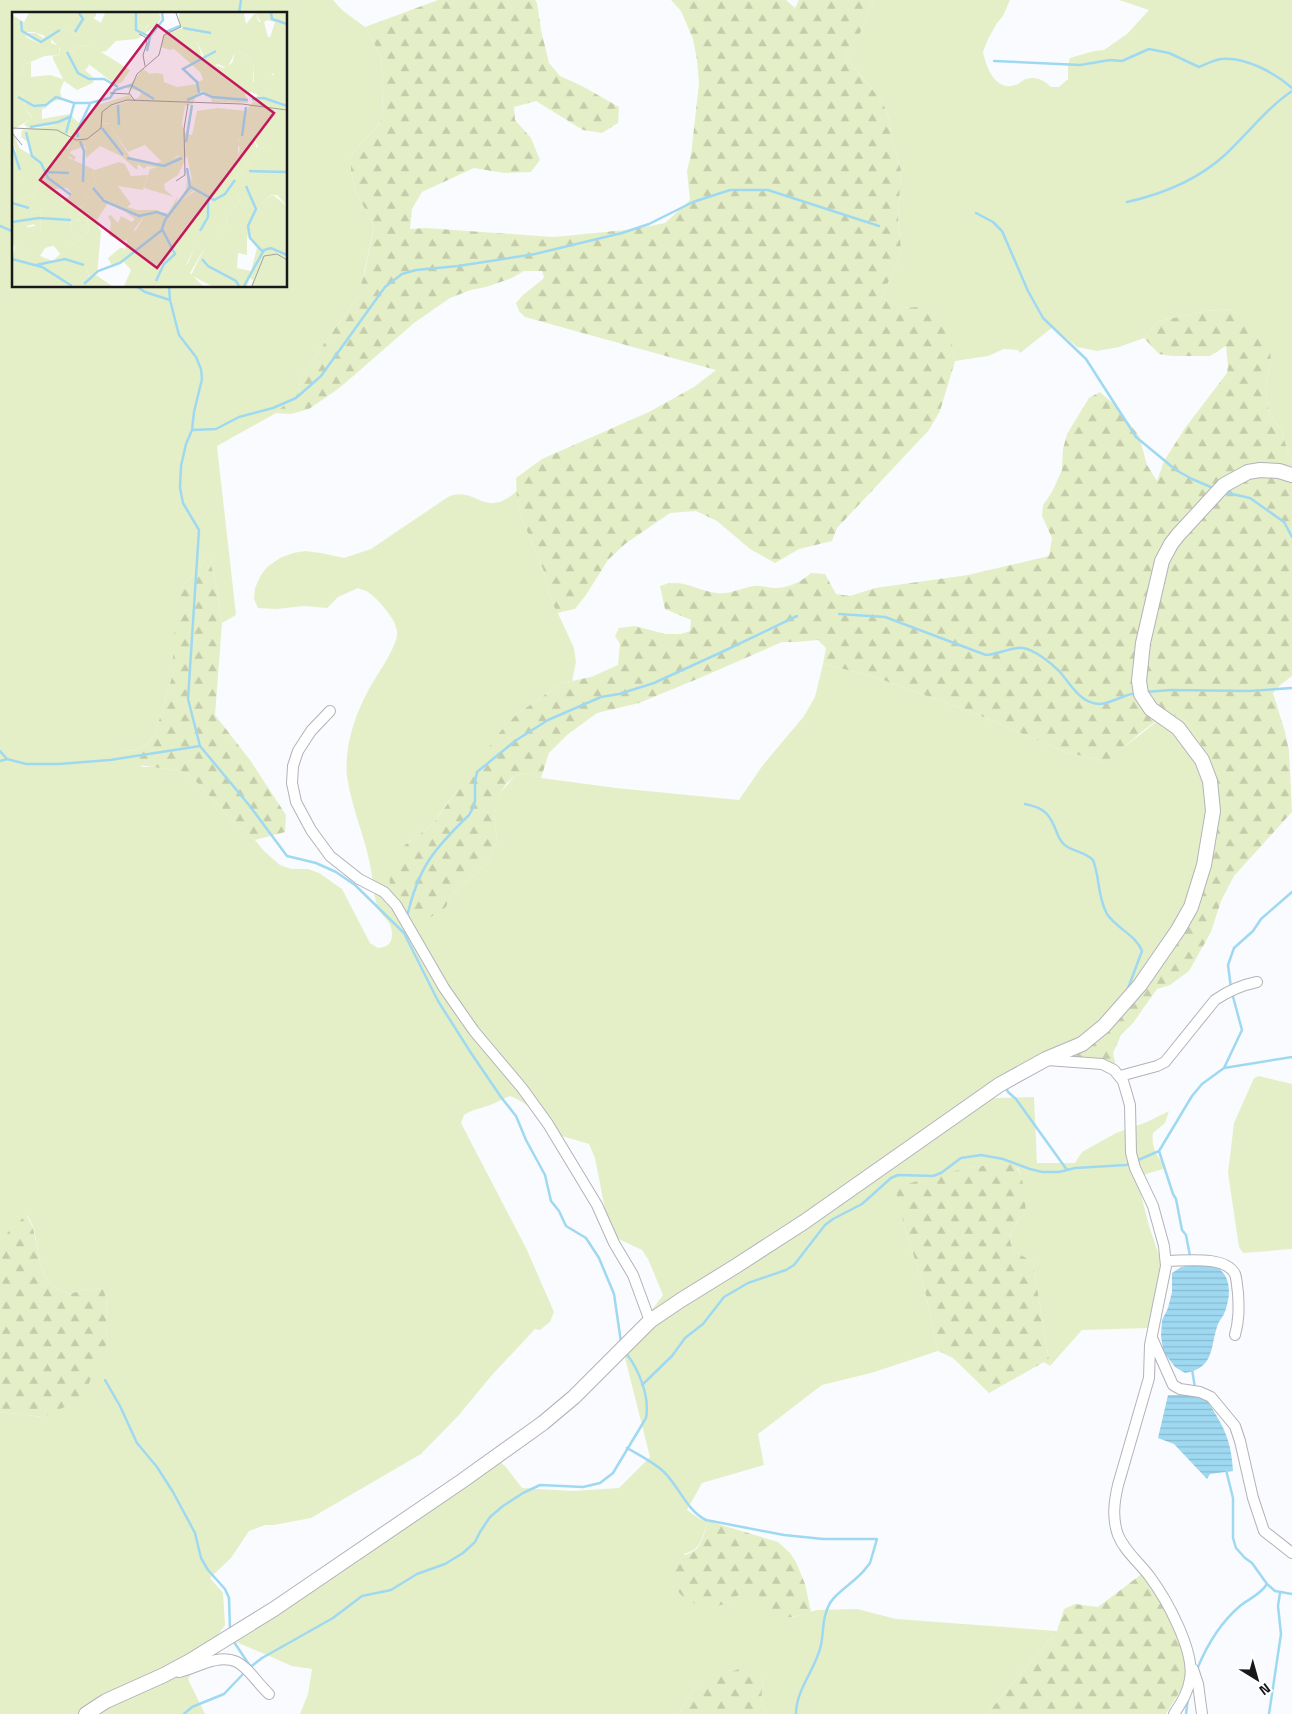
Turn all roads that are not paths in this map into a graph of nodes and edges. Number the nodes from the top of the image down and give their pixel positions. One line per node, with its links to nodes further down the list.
1 (1292, 475): 4 (main road)
2 (330, 711): 7 (street)
3 (1257, 982): 5 (street)
4 (1046, 1060): 5 (street); 7 (main road)
5 (1120, 1076): 6 (street)
6 (1166, 1261): 8 (street); 9 (street)
7 (650, 1321): 12 (main road)
8 (1235, 1335)
9 (1152, 1337): 10 (street); 11 (street)
10 (1292, 1553)
11 (1188, 1657): 15 (street); 16 (street)
12 (164, 1675): 13 (street); 14 (main road)
13 (269, 1694)
14 (86, 1714)
15 (1174, 1714)
16 (1202, 1714)

